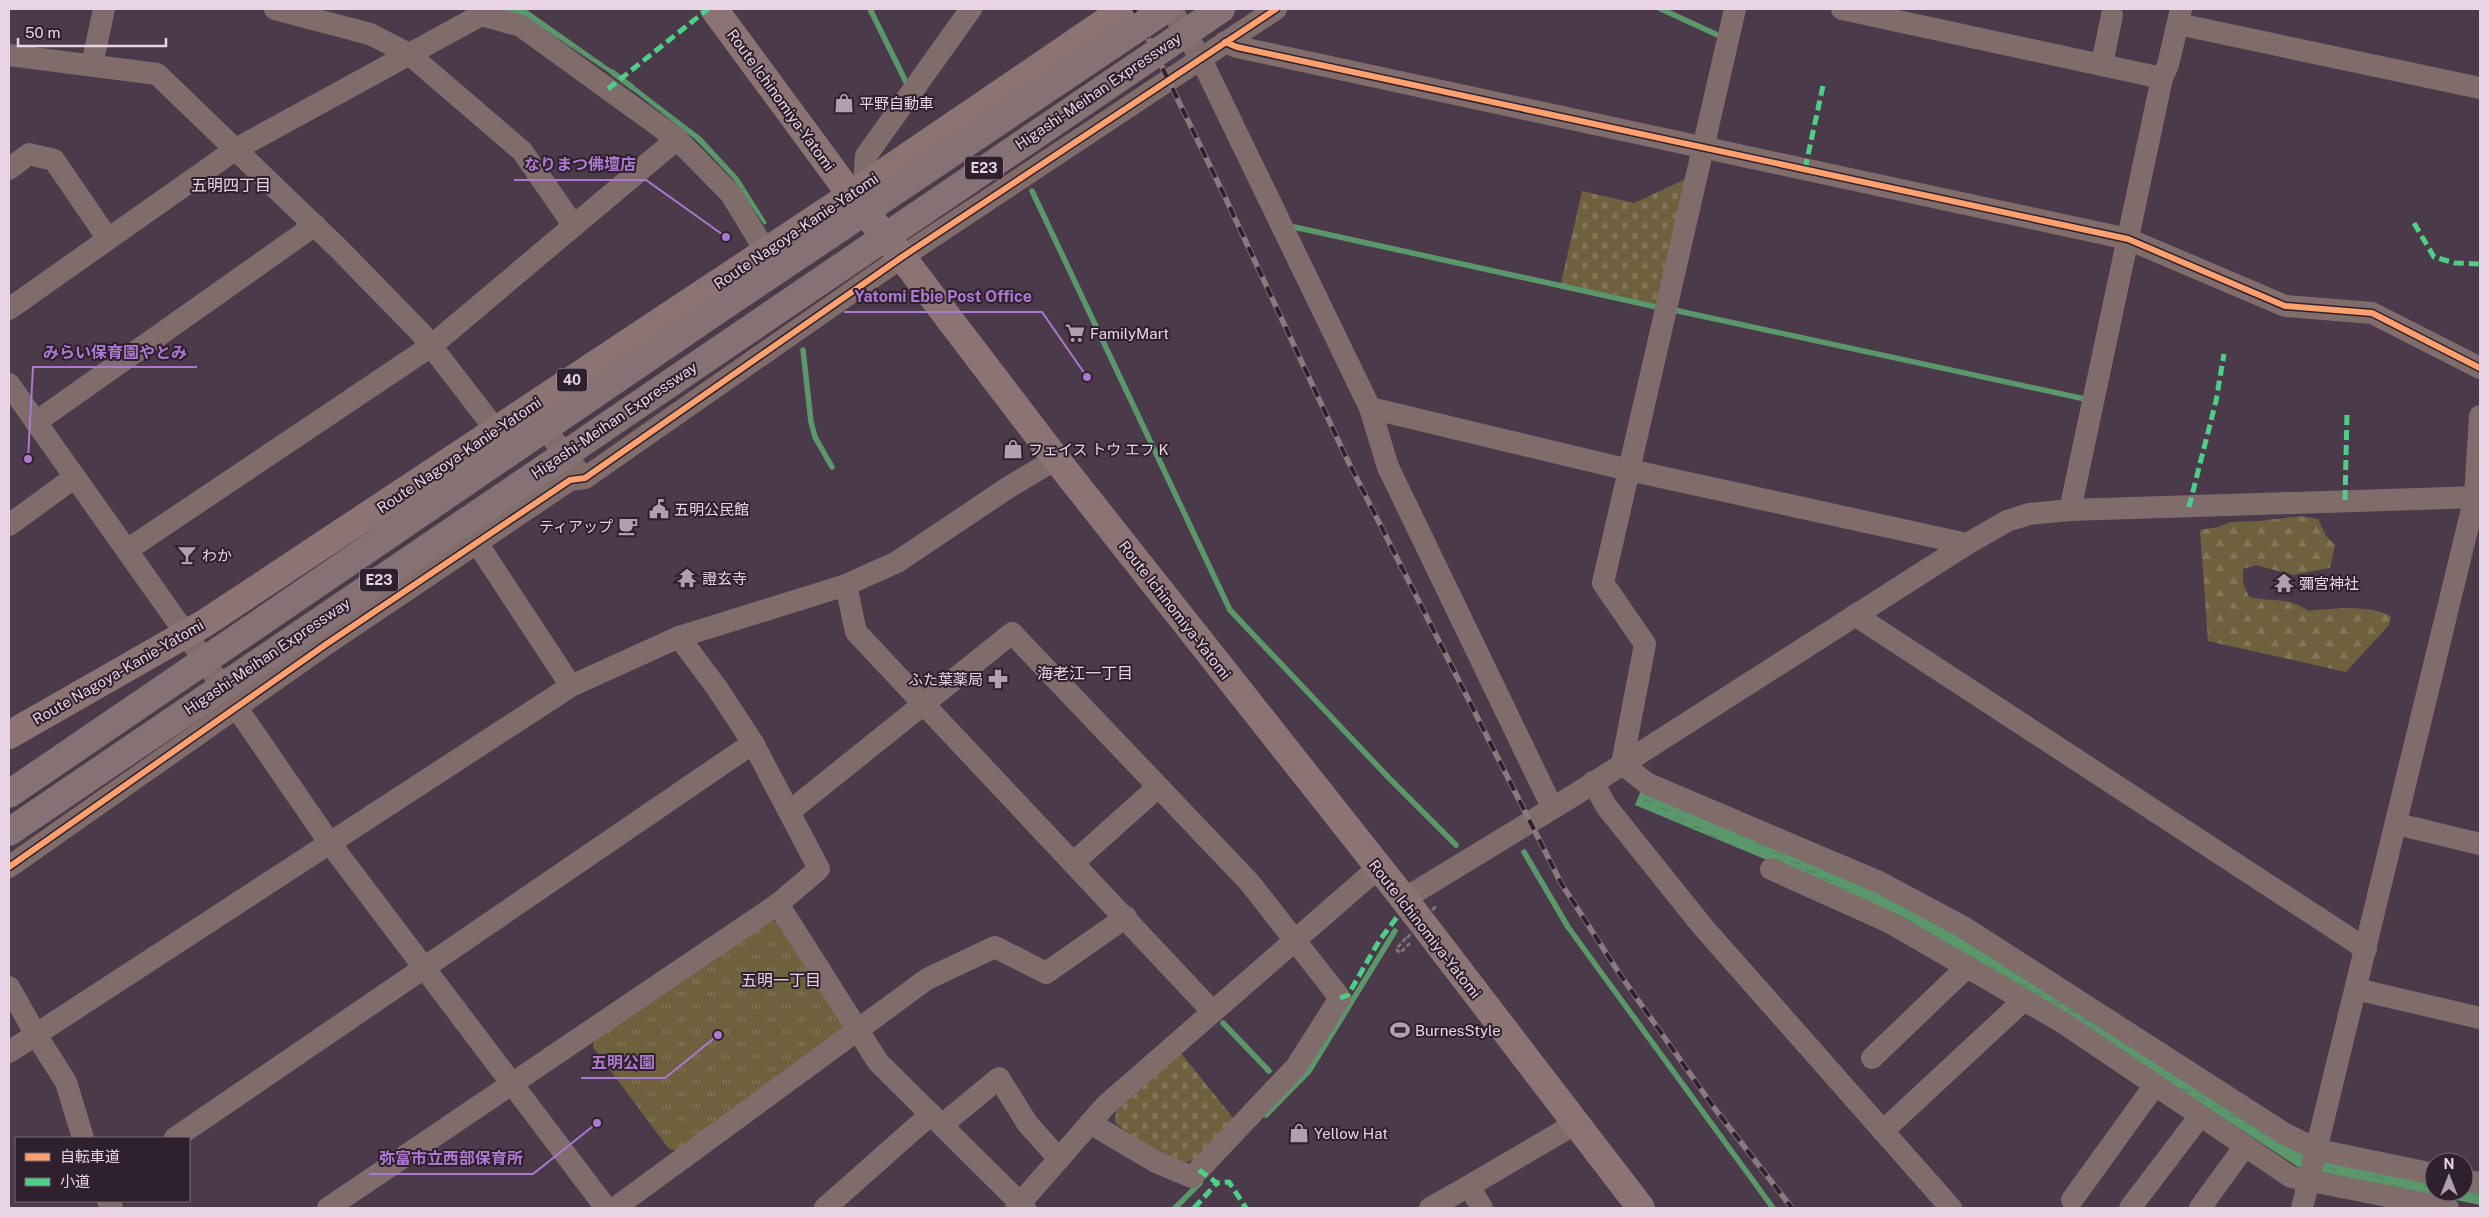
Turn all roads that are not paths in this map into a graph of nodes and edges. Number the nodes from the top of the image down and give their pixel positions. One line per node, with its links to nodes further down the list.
1 (104, 9): 19 (street)
2 (275, 9): 15 (street)
3 (714, 9): 26 (main road, Route Ichinomiya-Yatomi)
4 (971, 9): 26 (street)
5 (1124, 9): 26 (main road, Route Nagoya-Kanie-Yatomi / 40)
6 (1166, 9): 64 (highway, Higashi-Meihan Expressway / E23, bridge)
7 (1171, 9): 17 (street)
8 (1220, 9): 68 (highway, Higashi-Meihan Expressway / E23, bridge)
9 (1276, 9): 14 (street)
10 (1735, 9): 23 (street)
11 (1842, 9): 18 (street)
12 (2112, 15): 18 (street)
13 (2179, 16): 20 (street); 21 (street)
14 (1225, 42): 17 (street); 23 (street)
15 (409, 54): 22 (street); 24 (street); 28 (street)
16 (9, 55): 19 (street)
17 (1201, 59): 32 (street); 37 (street)
18 (2102, 64): 20 (street)
19 (92, 66): 24 (street)
20 (2162, 78): 30 (street)
21 (2480, 88)
22 (677, 139): 28 (street); 31 (street)
23 (1703, 147): 30 (street); 43 (street)
24 (236, 149): 27 (street); 29 (street)
25 (9, 169): 29 (street)
26 (858, 190): 31 (main road, Route Nagoya-Kanie-Yatomi / 40); 32 (main road, Route Ichinomiya-Yatomi)
27 (315, 225): 34 (street); 40 (street)
28 (574, 226): 34 (street)
29 (108, 239): 33 (street)
30 (2128, 239): 35 (street); 47 (street)
31 (766, 252): 38 (main road, Route Nagoya-Kanie-Yatomi / 40)
32 (902, 257): 42 (main road, Route Ichinomiya-Yatomi); 45 (street)
33 (9, 309)
34 (431, 346): 41 (street); 51 (street)
35 (2480, 368)
36 (9, 384): 40 (street)
37 (1370, 408): 43 (street); 65 (street)
38 (529, 409): 41 (main road, Route Nagoya-Kanie-Yatomi / 40); 45 (street)
39 (2480, 416): 46 (street)
40 (36, 422): 44 (street)
41 (496, 430): 54 (main road, Route Nagoya-Kanie-Yatomi / 40)
42 (1056, 459): 52 (street); 74 (main road, Route Ichinomiya-Yatomi)
43 (1629, 470): 50 (street); 61 (street)
44 (75, 477): 48 (street); 51 (street)
45 (585, 478): 49 (street)
46 (2478, 497): 47 (street); 67 (street)
47 (2070, 510): 50 (street)
48 (9, 525)
49 (476, 543): 56 (street); 58 (street)
50 (1967, 544): 53 (street)
51 (127, 550): 54 (street)
52 (846, 585): 55 (street); 57 (street)
53 (1855, 615): 61 (street); 79 (street)
54 (186, 634): 58 (street); 59 (main road, Route Nagoya-Kanie-Yatomi / 40)
55 (679, 637): 56 (street); 60 (street)
56 (571, 686): 69 (street)
57 (925, 703): 63 (street); 66 (street); 71 (street)
58 (236, 709): 69 (street); 73 (street)
59 (9, 735)
60 (753, 744): 66 (street); 81 (street)
61 (1622, 764): 62 (street); 72 (street)
62 (1593, 782): 65 (street); 97 (street)
63 (1158, 787): 71 (street); 78 (street)
64 (9, 794)
65 (1552, 807): 75 (street)
66 (789, 812): 76 (street)
67 (2397, 824): 70 (street); 79 (street)
68 (9, 832)
69 (330, 842): 81 (street); 88 (street)
70 (2480, 844)
71 (1073, 863): 77 (street)
72 (1789, 864): 80 (street); 102 (street)
73 (9, 867)
74 (1378, 868): 75 (main road, Route Ichinomiya-Yatomi); 78 (street)
75 (1404, 899): 96 (main road, Route Ichinomiya-Yatomi)
76 (778, 904): 87 (street); 91 (street)
77 (1126, 917): 85 (street); 87 (street)
78 (1296, 941): 85 (street); 95 (street)
79 (2366, 949): 83 (street)
80 (1967, 967): 84 (street); 90 (street)
81 (424, 968): 91 (street); 99 (street)
82 (9, 987): 88 (street)
83 (2356, 989): 86 (street); 102 (street)
84 (2024, 1000): 92 (street); 97 (street)
85 (1212, 1012): 95 (street)
86 (2480, 1018)
87 (858, 1031): 94 (street); 109 (street)
88 (36, 1035): 89 (street); 98 (street)
89 (9, 1052)
90 (1872, 1058)
91 (511, 1083): 107 (street); 108 (street)
92 (2155, 1085): 93 (street); 105 (street)
93 (2200, 1116): 100 (street); 115 (street)
94 (937, 1119): 101 (street); 106 (street); 110 (street)
95 (1090, 1123): 101 (street)
96 (1575, 1124): 104 (street); 113 (main road, Route Ichinomiya-Yatomi)
97 (1883, 1131): 114 (street)
98 (84, 1137)
99 (176, 1137)
100 (2245, 1146): 102 (street); 116 (street)
101 (1059, 1159): 106 (street)
102 (2314, 1165): 103 (street); 117 (street); 118 (street)
103 (2424, 1173)
104 (1469, 1186): 111 (street); 112 (street)
105 (2072, 1200)
106 (1021, 1206)
107 (328, 1208)
108 (606, 1208)
109 (615, 1208)
110 (825, 1208)
111 (1430, 1208)
112 (1482, 1208)
113 (1641, 1208)
114 (1951, 1208)
115 (2130, 1208)
116 (2200, 1208)
117 (2302, 1208)
118 (2448, 1208)

